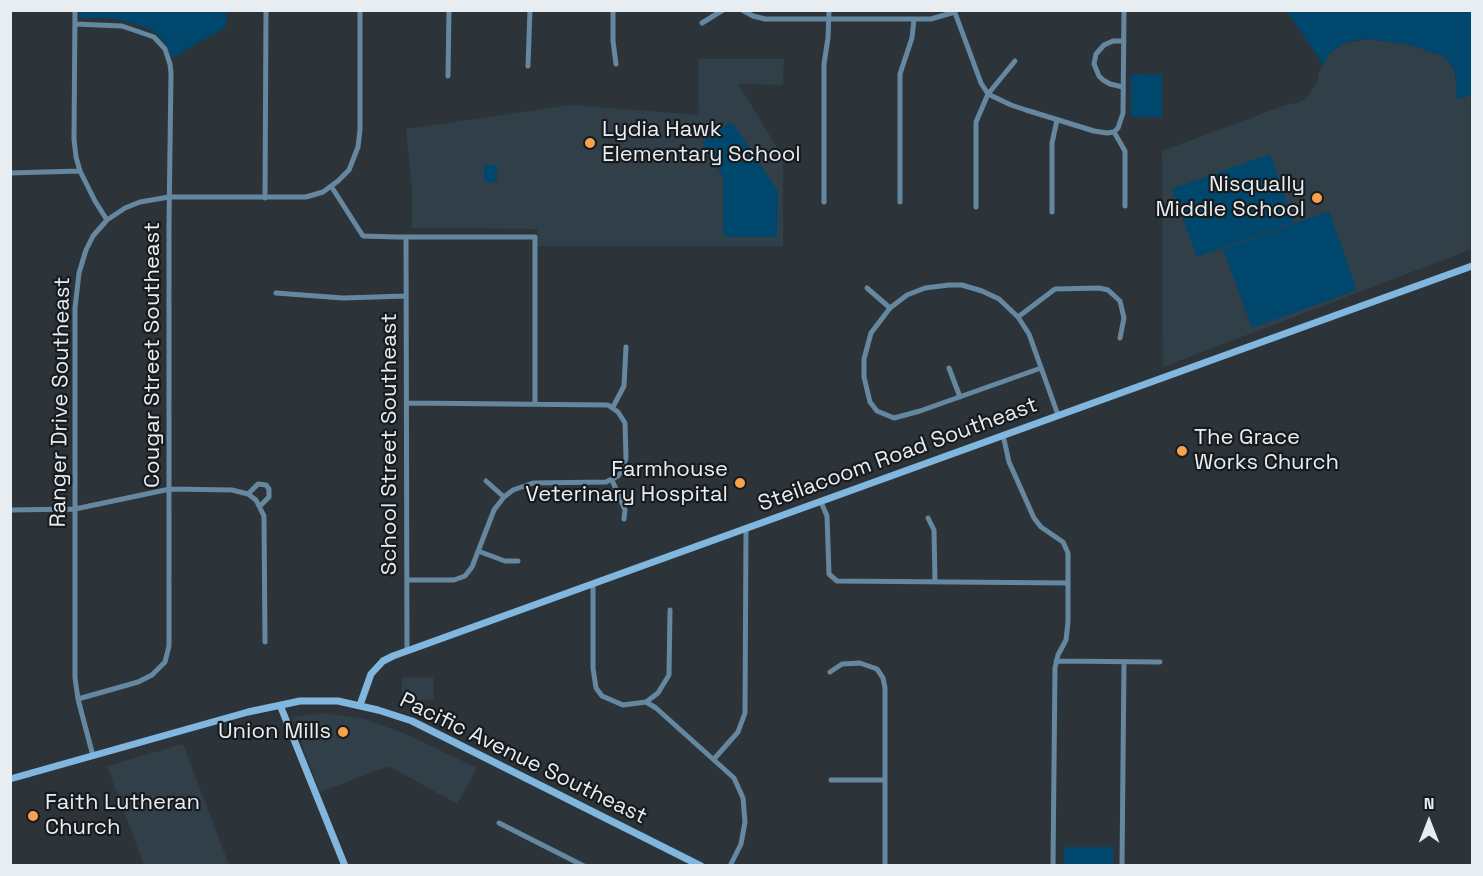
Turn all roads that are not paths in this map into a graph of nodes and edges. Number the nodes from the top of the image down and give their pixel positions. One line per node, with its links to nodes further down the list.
1 (75, 10): 15 (street)
2 (266, 10): 29 (street)
3 (360, 10): 27 (street, Ranger Drive Southeast)
4 (449, 10): 20 (street)
5 (530, 10): 19 (street)
6 (613, 10): 18 (street)
7 (723, 10): 14 (street)
8 (742, 10): 12 (street)
9 (828, 10): 12 (street)
10 (1124, 10): 16 (street)
11 (954, 11): 13 (street); 22 (street)
12 (828, 19): 13 (street); 30 (street)
13 (914, 19): 31 (street)
14 (702, 23)
15 (75, 24): 25 (street); 28 (street, Cougar Street Southeast)
16 (1124, 41): 21 (street); 21 (street)
17 (1015, 60): 22 (street)
18 (616, 64)
19 (528, 66)
20 (448, 76)
21 (1123, 87): 24 (street)
22 (988, 94): 23 (street); 33 (street)
23 (1057, 120): 24 (street); 34 (street)
24 (1114, 132): 32 (street)
25 (80, 171): 26 (street); 35 (street)
26 (10, 173)
27 (331, 186): 29 (street, Ranger Drive Southeast); 36 (street)
28 (170, 197): 29 (street, Ranger Drive Southeast); 35 (street, Ranger Drive Southeast); 55 (street, Cougar Street Southeast)
29 (265, 198)
30 (824, 202)
31 (900, 202)
32 (1125, 206)
33 (976, 207)
34 (1052, 212)
35 (107, 220): 60 (street, Ranger Drive Southeast)
36 (406, 237): 40 (street, School Street Southeast); 49 (street)
37 (1473, 266): 51 (street, Steilacoom Road Southeast)
38 (867, 288): 41 (street)
39 (276, 293): 40 (street)
40 (406, 296): 48 (street, School Street Southeast)
41 (890, 308): 42 (street); 47 (street)
42 (1018, 317): 43 (street); 46 (street)
43 (1119, 338)
44 (626, 347): 50 (street)
45 (949, 368): 47 (street)
46 (1041, 368): 47 (street); 51 (street)
47 (960, 397)
48 (407, 403): 49 (street); 67 (street, School Street Southeast)
49 (536, 404): 50 (street)
50 (613, 407): 53 (street)
51 (1058, 415): 52 (street, Steilacoom Road Southeast)
52 (1003, 435): 58 (street, Steilacoom Road Southeast); 69 (street)
53 (612, 480): 57 (street); 63 (street)
54 (486, 481): 57 (street)
55 (170, 489): 56 (street); 60 (street); 78 (street, Cougar Street Southeast)
56 (248, 494): 59 (street); 59 (street)
57 (504, 497): 65 (street)
58 (821, 502): 64 (street, Steilacoom Road Southeast); 68 (street)
59 (258, 503): 72 (street)
60 (75, 509): 61 (street); 78 (street, Ranger Drive Southeast)
61 (10, 510)
62 (928, 518): 68 (street)
63 (624, 519)
64 (746, 529): 70 (street, Steilacoom Road Southeast); 83 (street)
65 (478, 551): 66 (street); 67 (street)
66 (518, 561)
67 (407, 580): 73 (street, School Street Southeast)
68 (935, 582): 69 (street)
69 (1068, 583): 74 (street)
70 (593, 584): 73 (street, Steilacoom Road Southeast); 79 (street)
71 (670, 610): 79 (street)
72 (266, 642)
73 (407, 651): 81 (street, Steilacoom Road Southeast)
74 (1056, 661): 76 (street); 93 (street)
75 (1160, 662): 76 (street)
76 (1124, 663): 94 (street)
77 (830, 672): 86 (street)
78 (78, 699): 82 (street, Ranger Drive Southeast)
79 (646, 702): 83 (street)
80 (280, 705): 81 (street, Pacific Avenue Southeast); 82 (street, Pacific Avenue Southeast); 88 (street)
81 (360, 705): 90 (street, Pacific Avenue Southeast)
82 (93, 756): 84 (street, Pacific Avenue Southeast)
83 (714, 759): 91 (street)
84 (10, 780)
85 (831, 780): 86 (street)
86 (885, 780): 92 (street)
87 (499, 824): 89 (street)
88 (345, 866)
89 (584, 866)
90 (701, 866)
91 (730, 866)
92 (885, 866)
93 (1053, 866)
94 (1122, 866)

